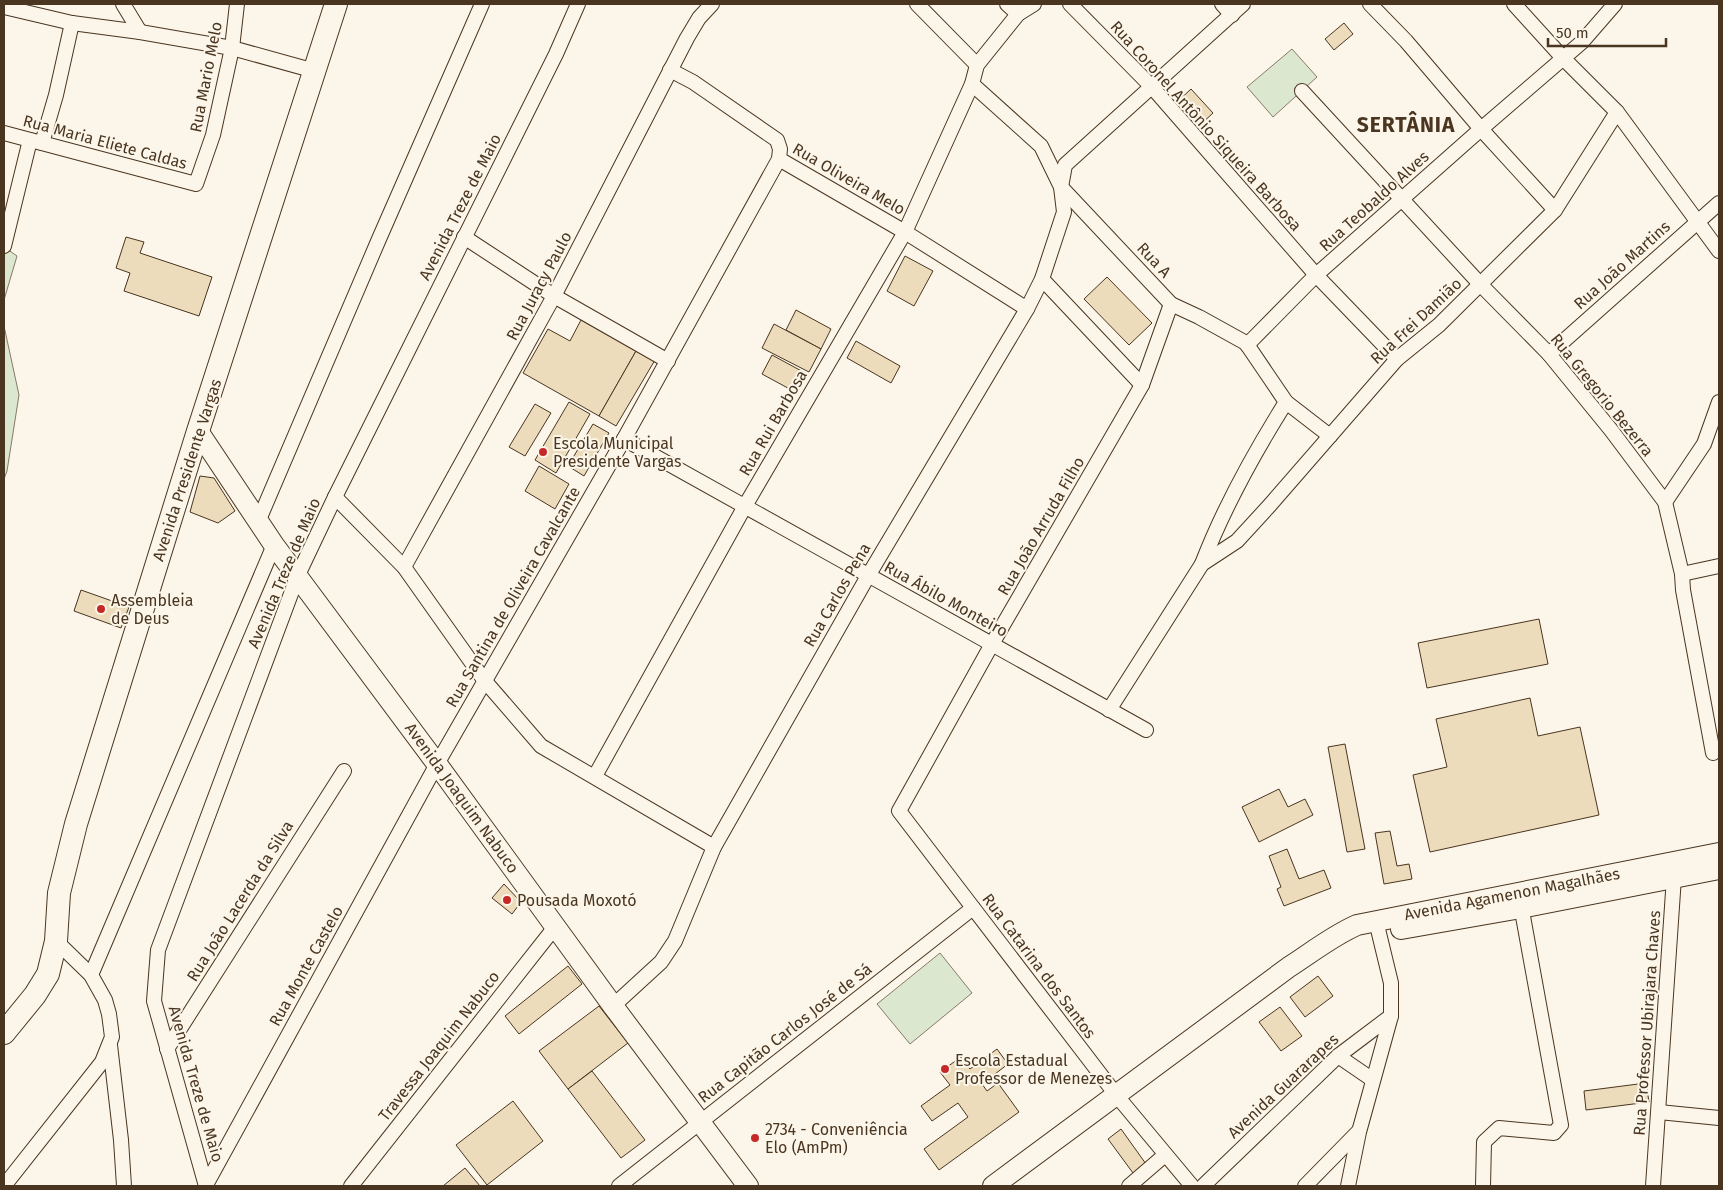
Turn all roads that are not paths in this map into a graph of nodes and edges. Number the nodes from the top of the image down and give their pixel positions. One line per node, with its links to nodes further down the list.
1 (123, 4): 20 (street)
2 (237, 4): 21 (street, Rua Mario Melo)
3 (336, 4): 25 (main road, Avenida Presidente Vargas)
4 (482, 4): 63 (street)
5 (578, 4): 41 (street, Avenida Treze de Maio)
6 (712, 4): 24 (street, Rua Juracy Paulo)
7 (917, 4): 23 (street)
8 (1007, 4): 17 (street)
9 (1034, 4): 17 (street)
10 (1070, 4): 27 (street, Rua Coronel Antônio Siqueira Barbosa)
11 (1222, 4): 18 (street)
12 (1243, 4): 18 (street)
13 (1370, 4): 30 (street)
14 (1514, 4): 22 (street)
15 (1615, 4): 22 (street, Rua Teobaldo Alves)
16 (4, 7): 19 (street)
17 (1018, 14): 23 (street)
18 (1232, 14): 27 (street)
19 (72, 23): 20 (street); 32 (street)
20 (140, 32): 21 (street)
21 (232, 48): 25 (street); 34 (street, Rua Mario Melo)
22 (1562, 58): 29 (street); 30 (street, Rua Teobaldo Alves)
23 (977, 65): 26 (street, Rua Rui Barbosa)
24 (670, 70): 33 (street, Rua Oliveira Melo); 47 (street, Rua Juracy Paulo)
25 (315, 71): 57 (main road, Avenida Presidente Vargas)
26 (972, 84): 35 (street, Rua A); 40 (street, Rua Rui Barbosa)
27 (1152, 87): 35 (street); 44 (street, Rua Coronel Antônio Siqueira Barbosa)
28 (1302, 91): 36 (street, Rua Gregorio Bezerra)
29 (1617, 112): 38 (street, Rua Frei Damião); 39 (street)
30 (1481, 129): 36 (street, Rua Teobaldo Alves); 38 (street)
31 (4, 133): 32 (street, Rua Maria Eliete Caldas)
32 (36, 142): 34 (street, Rua Maria Eliete Caldas); 42 (street)
33 (779, 159): 40 (street, Rua Oliveira Melo); 53 (street, Rua Santina de Oliveira Cavalcante)
34 (196, 184)
35 (1062, 187): 45 (street, Rua Carlos Pena); 48 (street, Rua A)
36 (1402, 199): 44 (street, Rua Teobaldo Alves); 46 (street, Rua Gregorio Bezerra)
37 (1719, 203): 39 (street, Rua João Martins)
38 (1555, 210): 46 (street, Rua Frei Damião)
39 (1697, 222): 43 (street); 51 (street, Rua João Martins)
40 (905, 232): 49 (street, Rua Oliveira Melo); 62 (street, Rua Rui Barbosa)
41 (464, 237): 47 (street); 60 (street, Avenida Treze de Maio)
42 (4, 246)
43 (1719, 251)
44 (1316, 276): 50 (street, Rua Teobaldo Alves); 52 (street, Rua Coronel Antônio Siqueira Barbosa)
45 (1042, 279): 49 (street, Rua Carlos Pena); 54 (street)
46 (1480, 284): 51 (street, Rua Gregorio Bezerra); 52 (street, Rua Frei Damião)
47 (554, 296): 53 (street); 66 (street, Rua Juracy Paulo)
48 (1171, 304): 50 (street, Rua A); 54 (street, Rua João Arruda Filho)
49 (1027, 308): 70 (street, Rua Carlos Pena)
50 (1247, 345): 55 (street, Rua A)
51 (1548, 354): 61 (street, Rua Gregorio Bezerra)
52 (1397, 359): 58 (street, Rua Frei Damião)
53 (668, 361): 59 (street, Rua Santina de Oliveira Cavalcante)
54 (1142, 385): 71 (street, Rua João Arruda Filho)
55 (1286, 402): 58 (street, Rua A); 65 (street, Rua Frei Damião)
56 (1719, 402): 61 (street)
57 (198, 432): 63 (main road, Avenida Joaquim Nabuco); 87 (main road, Avenida Presidente Vargas)
58 (1330, 436): 65 (street, Rua Frei Damião)
59 (624, 439): 62 (street, Rua Ábilo Monteiro); 72 (street, Rua Santina de Oliveira Cavalcante)
60 (334, 498): 66 (street); 69 (street, Avenida Treze de Maio)
61 (1665, 502): 68 (street, Rua Gregorio Bezerra)
62 (745, 506): 70 (street, Rua Ábilo Monteiro); 78 (street, Rua Rui Barbosa)
63 (258, 522): 64 (main road, Avenida Joaquim Nabuco)
64 (274, 545): 69 (main road, Avenida Joaquim Nabuco); 88 (street, Avenida Treze de Maio)
65 (1202, 564): 73 (street, Rua Frei Damião)
66 (404, 566): 72 (street)
67 (1719, 566): 68 (street)
68 (1682, 574): 75 (street, Rua Gregorio Bezerra)
69 (298, 575): 76 (main road, Avenida Joaquim Nabuco); 93 (street, Avenida Treze de Maio)
70 (868, 576): 71 (street, Rua Ábilo Monteiro); 80 (street, Rua Carlos Pena)
71 (992, 644): 73 (street, Rua Ábilo Monteiro); 79 (street, Rua João Arruda Filho)
72 (484, 680): 76 (street, Rua Santina de Oliveira Cavalcante); 78 (street)
73 (1109, 710): 74 (street, Rua Ábilo Monteiro)
74 (1146, 730)
75 (1713, 753)
76 (437, 764): 85 (main road, Avenida Joaquim Nabuco); 104 (street, Rua Monte Castelo)
77 (344, 771): 93 (street, Rua João Lacerda da Silva)
78 (594, 776): 80 (street)
79 (899, 811): 84 (street, Rua Catarina dos Santos)
80 (714, 847): 89 (street, Rua Carlos Pena)
81 (1717, 862): 82 (main road, Avenida Agamenon Magalhães)
82 (1673, 870): 83 (main road, Avenida Agamenon Magalhães); 97 (street, Rua Professor Ubirajara Chaves)
83 (1520, 901): 86 (main road, Avenida Agamenon Magalhães); 114 (street)
84 (973, 908): 96 (street, Rua Catarina dos Santos); 99 (street, Rua Capitão Carlos José de Sá)
85 (555, 927): 89 (main road, Avenida Joaquim Nabuco); 105 (street, Travessa Joaquim Nabuco)
86 (1377, 927): 90 (street); 96 (main road, Avenida Agamenon Magalhães)
87 (56, 941): 88 (street); 91 (main road, Avenida Presidente Vargas)
88 (91, 974): 92 (street)
89 (613, 1006): 99 (main road, Avenida Joaquim Nabuco)
90 (1391, 1016): 94 (street, Avenida Guararapes); 95 (street)
91 (4, 1033)
92 (109, 1043): 102 (street); 103 (street)
93 (167, 1049): 104 (street, Avenida Treze de Maio)
94 (1338, 1056): 95 (street); 111 (street, Avenida Guararapes)
95 (1373, 1080): 100 (street)
96 (1117, 1096): 101 (street, Rua Catarina dos Santos); 108 (main road, Avenida Agamenon Magalhães)
97 (1659, 1112): 98 (street); 115 (street, Rua Professor Ubirajara Chaves)
98 (1719, 1118)
99 (700, 1123): 106 (street, Rua Capitão Carlos José de Sá); 107 (main road, Avenida Joaquim Nabuco)
100 (1359, 1132): 112 (street); 113 (street)
101 (1165, 1155): 109 (street); 110 (street, Rua Catarina dos Santos)
102 (4, 1186)
103 (124, 1186)
104 (206, 1186)
105 (351, 1186)
106 (619, 1186)
107 (748, 1186)
108 (993, 1186)
109 (1129, 1186)
110 (1192, 1186)
111 (1202, 1186)
112 (1305, 1186)
113 (1348, 1186)
114 (1483, 1186)
115 (1653, 1186)

